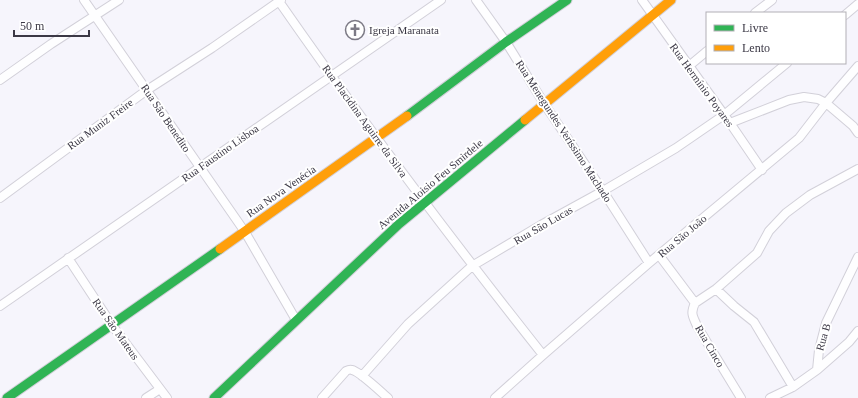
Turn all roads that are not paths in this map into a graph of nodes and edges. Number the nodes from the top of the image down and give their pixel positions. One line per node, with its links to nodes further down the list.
1 (84, 0): 14 (street, Rua São Benedito)
2 (119, 0): 14 (street)
3 (280, 0): 20 (street, Rua Placidina Aguirre da Silva); 22 (street, Rua Muniz Freire)
4 (441, 0): 20 (street, Rua Faustino Lisboa)
5 (476, 0): 15 (street, Rua Menegundes Veríssimo Machado)
6 (567, 0): 15 (street, Rua Nova Venécia)
7 (642, 0): 13 (street, Rua Hermínio Poyares)
8 (671, 0): 13 (street, Avenida Aloisio Feu Smirdele)
9 (772, 0): 11 (street)
10 (857, 4): 12 (street)
11 (756, 12)
12 (846, 14)
13 (652, 15): 18 (street, Rua Hermínio Poyares); 24 (street, Avenida Aloisio Feu Smirdele)
14 (95, 16): 21 (street); 22 (street, Rua São Benedito)
15 (506, 42): 24 (street, Rua Menegundes Veríssimo Machado); 28 (street, Rua Nova Venécia)
16 (706, 52): 18 (street)
17 (785, 64): 25 (street, Rua São Lucas)
18 (689, 66): 25 (street, Rua Hermínio Poyares)
19 (858, 66): 23 (street, Rua São João)
20 (332, 75): 28 (street, Rua Placidina Aguirre da Silva); 29 (street, Rua Faustino Lisboa)
21 (0, 80)
22 (147, 90): 29 (street, Rua São Benedito); 33 (street, Rua Muniz Freire)
23 (826, 103): 26 (street); 27 (street); 31 (street, Rua São João)
24 (545, 105): 32 (street, Rua Menegundes Veríssimo Machado); 34 (street, Avenida Aloisio Feu Smirdele)
25 (724, 115): 26 (street, Rua Hermínio Poyares); 32 (street, Rua São Lucas)
26 (730, 123): 31 (street, Rua Hermínio Poyares)
27 (858, 132)
28 (376, 139): 34 (street, Rua Placidina Aguirre da Silva); 35 (street, Rua Nova Venécia)
29 (199, 167): 35 (street, Rua São Benedito); 38 (street, Rua Faustino Lisboa)
30 (858, 169): 41 (street)
31 (762, 170): 36 (street, Rua São João)
32 (603, 191): 39 (street, Rua Menegundes Veríssimo Machado); 40 (street, Rua São Lucas)
33 (0, 198)
34 (424, 203): 40 (street, Rua Placidina Aguirre da Silva); 44 (street, Avenida Aloisio Feu Smirdele)
35 (245, 232): 44 (street, Rua São Benedito); 45 (street, Rua Nova Venécia)
36 (659, 255): 39 (street, Rua São João); 42 (street)
37 (858, 257): 48 (street, Rua B)
38 (68, 258): 43 (street, Rua Faustino Lisboa); 45 (street, Rua São Mateus)
39 (649, 263): 47 (street, Rua São João)
40 (472, 266): 47 (street, Rua Placidina Aguirre da Silva); 49 (street, Rua São Lucas)
41 (716, 289): 42 (street); 50 (street)
42 (695, 303): 59 (street, Rua Cinco)
43 (0, 306)
44 (296, 320): 55 (street, Avenida Aloisio Feu Smirdele)
45 (112, 325): 51 (street, Rua São Mateus); 52 (street, Rua Nova Venécia)
46 (858, 331): 48 (street)
47 (543, 355): 58 (street, Rua São João)
48 (817, 370): 50 (street)
49 (362, 376): 56 (street); 57 (street)
50 (793, 387): 60 (street)
51 (160, 389): 53 (street); 54 (street, Rua São Mateus)
52 (7, 398)
53 (146, 398)
54 (167, 398)
55 (214, 398)
56 (322, 398)
57 (388, 398)
58 (495, 398)
59 (741, 398)
60 (770, 398)

